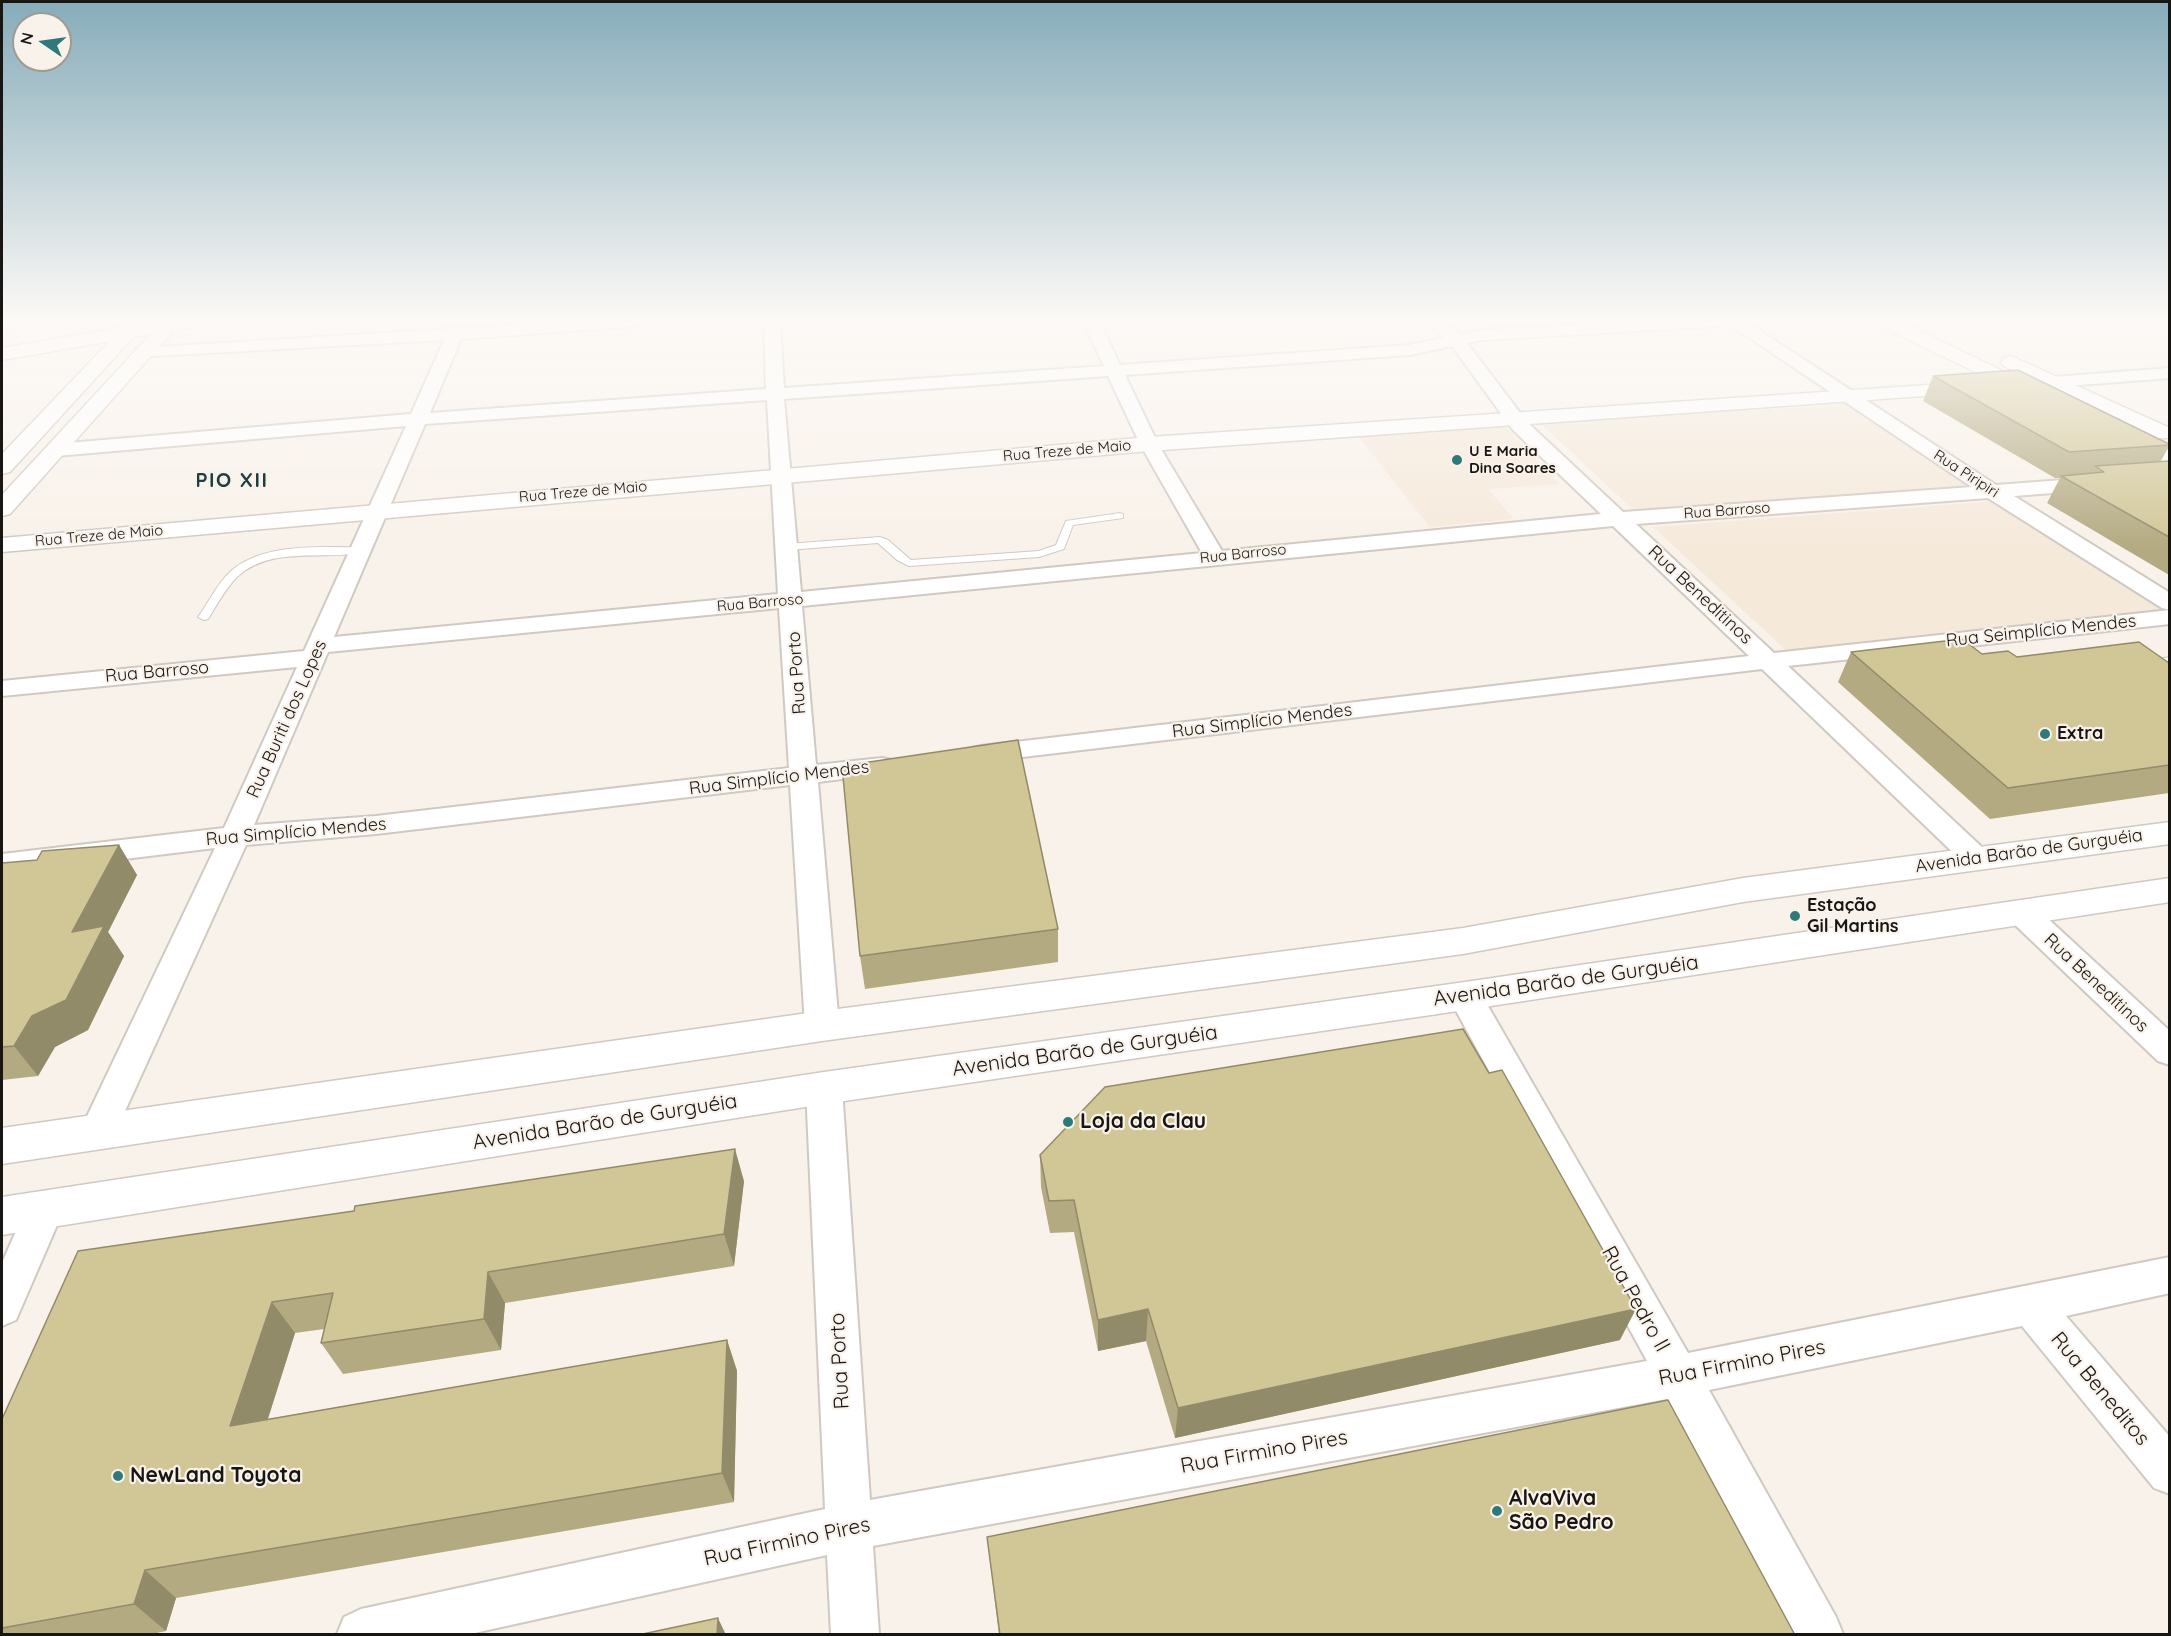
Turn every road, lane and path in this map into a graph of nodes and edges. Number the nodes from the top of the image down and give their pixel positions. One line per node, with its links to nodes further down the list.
1 (61, 397): 17 (main road)
2 (103, 397): 16 (main road)
3 (426, 397): 13 (street, Rua Buriti dos Lopes)
4 (727, 397): 13 (street)
5 (775, 397): 19 (street, Rua Porto)
6 (1126, 397): 15 (street)
7 (1497, 397): 12 (street, Rua Beneditinos)
8 (1826, 397): 12 (main road, Rua Treze de Maio)
9 (1848, 397): 21 (street, Rua Piripiri)
10 (2042, 397): 18 (main road)
11 (2087, 397): 14 (main road)
12 (1512, 418): 15 (main road, Rua Treze de Maio); 25 (street, Rua Beneditinos)
13 (419, 419): 16 (street); 23 (street, Rua Buriti dos Lopes)
14 (2169, 436)
15 (1149, 444): 19 (main road, Rua Treze de Maio); 29 (street)
16 (56, 450): 22 (main road)
17 (6, 458)
18 (2169, 460)
19 (781, 475): 23 (main road, Rua Treze de Maio); 27 (street, Rua Porto)
20 (2169, 478): 21 (street, Rua Barroso)
21 (1992, 491): 25 (street, Rua Barroso); 31 (street, Rua Piripiri)
22 (2, 509)
23 (378, 510): 26 (main road, Rua Treze de Maio); 28 (street, Rua Buriti dos Lopes)
24 (1120, 516): 27 (lane)
25 (1619, 519): 29 (street, Rua Barroso); 36 (street, Rua Beneditinos)
26 (2, 545)
27 (787, 547): 30 (street, Rua Porto)
28 (360, 550): 32 (lane); 34 (street, Rua Buriti dos Lopes)
29 (1215, 557): 30 (street, Rua Barroso)
30 (791, 601): 34 (street, Rua Barroso); 41 (street, Rua Porto)
31 (2169, 603)
32 (204, 616)
33 (2169, 617): 36 (street, Rua Seimplício Mendes)
34 (315, 652): 38 (street, Rua Barroso); 43 (street, Rua Buriti dos Lopes)
35 (2169, 660): 37 (lane)
36 (1770, 661): 39 (street, Rua Simplício Mendes); 44 (street, Rua Beneditinos)
37 (2169, 681)
38 (2, 688)
39 (957, 757)
40 (910, 763): 41 (street, Rua Simplício Mendes)
41 (805, 775): 43 (street, Rua Simplício Mendes); 49 (street, Rua Porto)
42 (2169, 833): 44 (main road, Avenida Barão de Gurguéia)
43 (235, 836): 45 (street, Rua Simplício Mendes); 52 (street, Rua Buriti dos Lopes)
44 (1976, 858): 49 (main road, Avenida Barão de Gurguéia)
45 (2, 864)
46 (2169, 890): 47 (main road, Avenida Barão de Gurguéia)
47 (2022, 913): 48 (main road, Avenida Barão de Gurguéia); 50 (street, Rua Beneditinos)
48 (1465, 996): 51 (main road, Avenida Barão de Gurguéia); 59 (street, Rua Pedro ll)
49 (822, 1026): 52 (main road, Avenida Barão de Gurguéia)
50 (2169, 1052)
51 (824, 1088): 54 (main road, Avenida Barão de Gurguéia); 61 (street, Rua Porto)
52 (97, 1132): 53 (main road, Avenida Barão de Gurguéia)
53 (2, 1146)
54 (45, 1209): 55 (main road, Avenida Barão de Gurguéia); 58 (street)
55 (2, 1216)
56 (2169, 1275): 57 (street, Rua Firmino Pires)
57 (2031, 1305): 59 (street, Rua Firmino Pires); 60 (street, Rua Beneditos)
58 (2, 1307)
59 (1678, 1376): 61 (street, Rua Firmino Pires); 64 (street, Rua Pedro ll)
60 (2169, 1472)
61 (849, 1527): 62 (street, Rua Firmino Pires); 63 (street, Rua Porto)
62 (361, 1635)
63 (855, 1635)
64 (1819, 1635)

